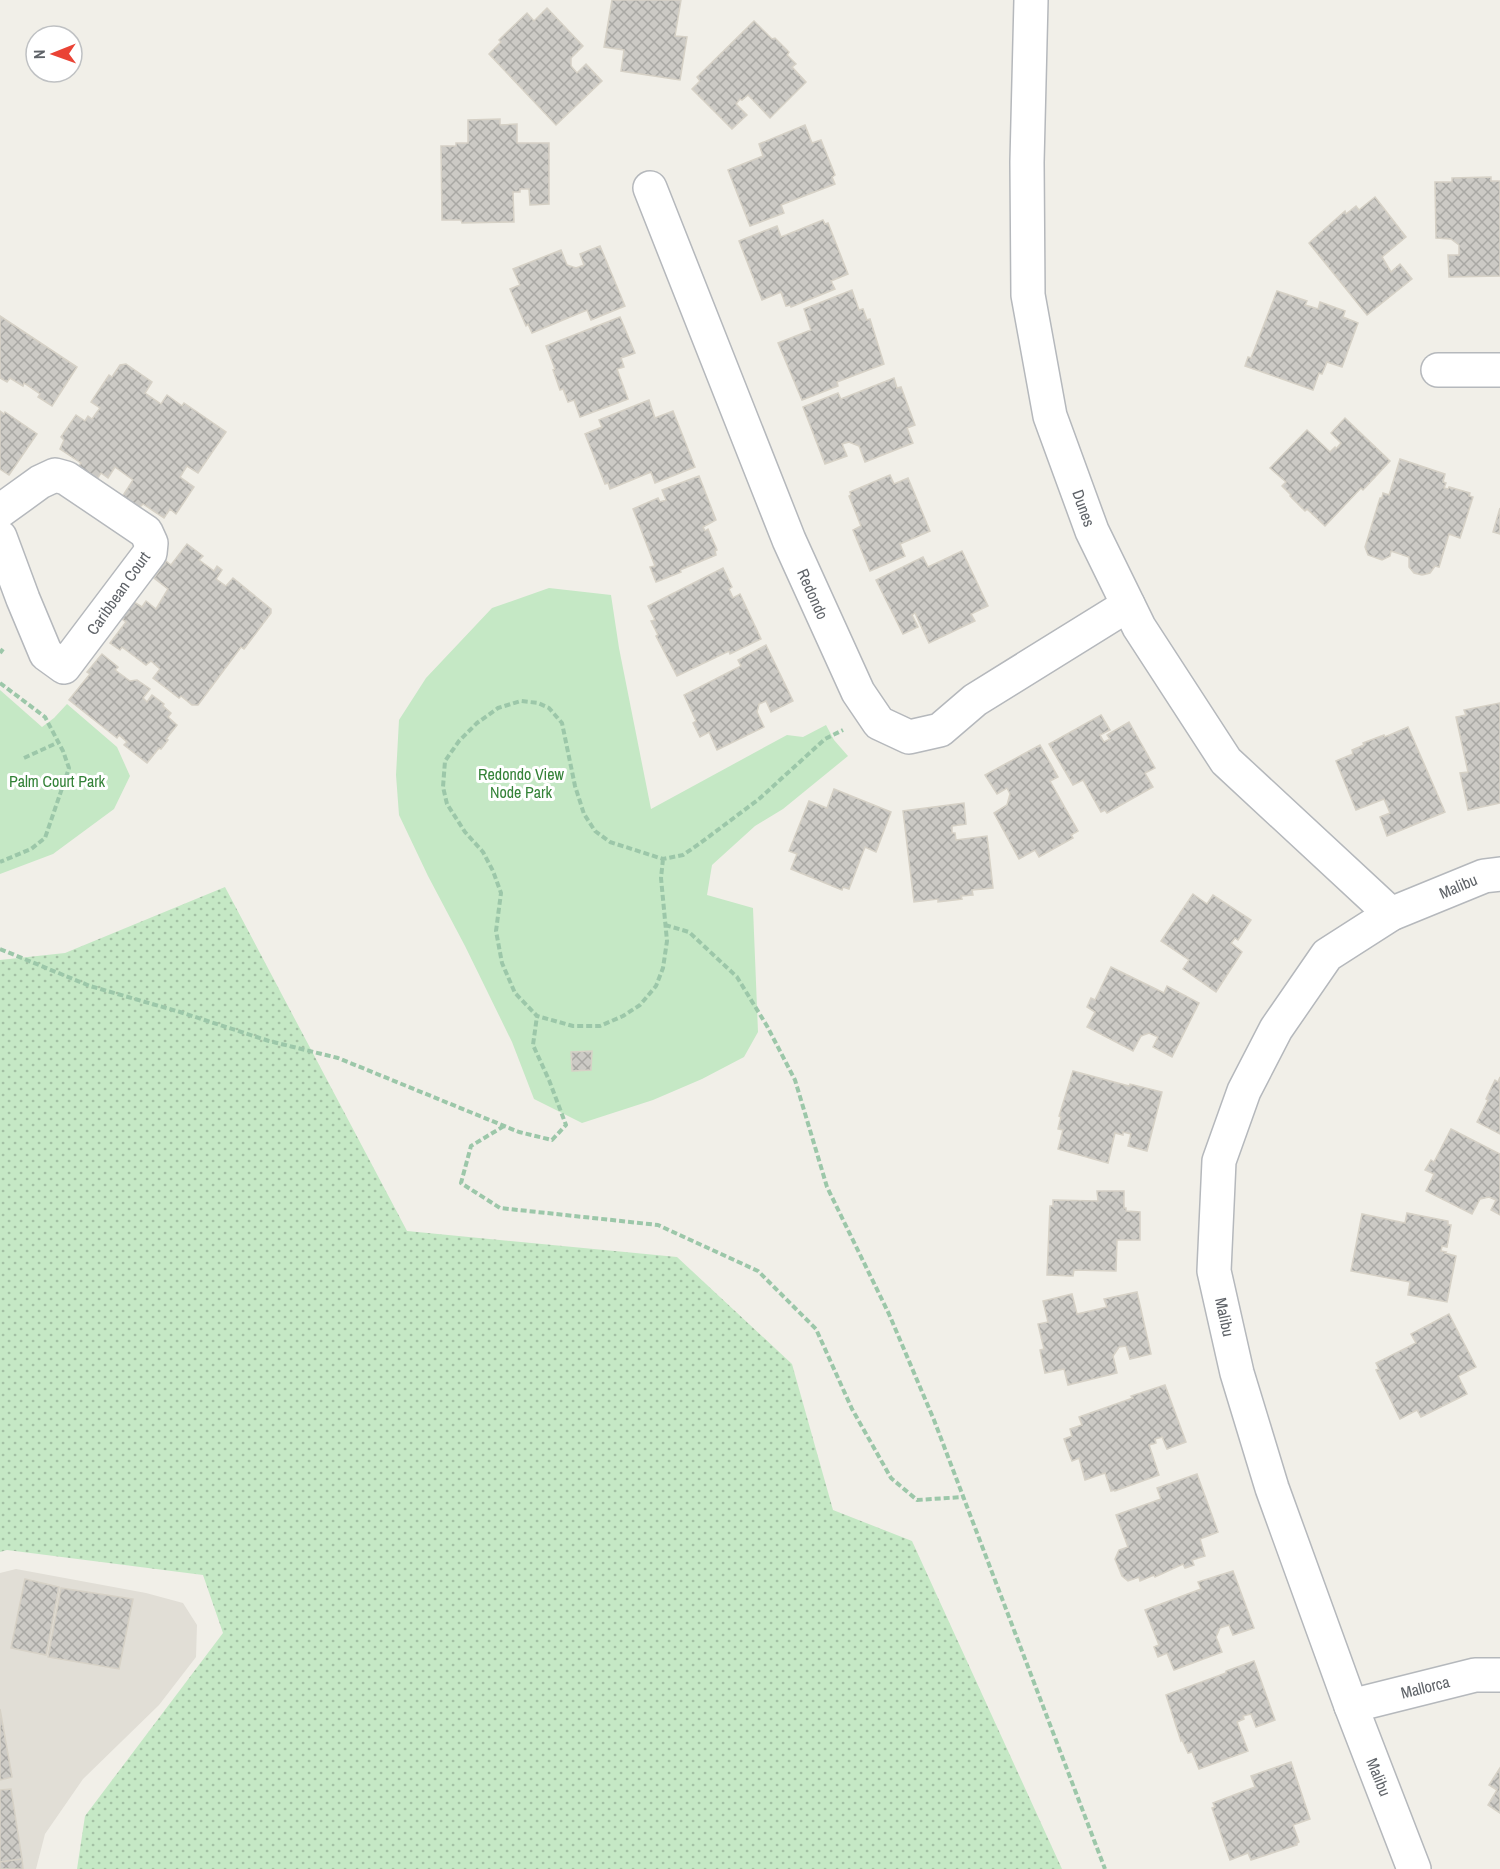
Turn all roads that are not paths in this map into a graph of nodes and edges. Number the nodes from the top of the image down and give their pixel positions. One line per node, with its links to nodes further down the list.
1 (1031, 0): 8 (street, Dunes)
2 (650, 188): 8 (street, Redondo)
3 (1438, 370): 4 (street)
4 (1500, 370)
5 (0, 511): 7 (street, Caribbean Court)
6 (0, 537): 7 (street)
7 (11, 604)
8 (1128, 605): 10 (street, Dunes)
9 (1500, 874): 10 (street, Malibu)
10 (1391, 914): 12 (street, Malibu)
11 (1500, 1675): 12 (street, Mallorca)
12 (1351, 1706): 13 (street, Malibu)
13 (1414, 1869)

